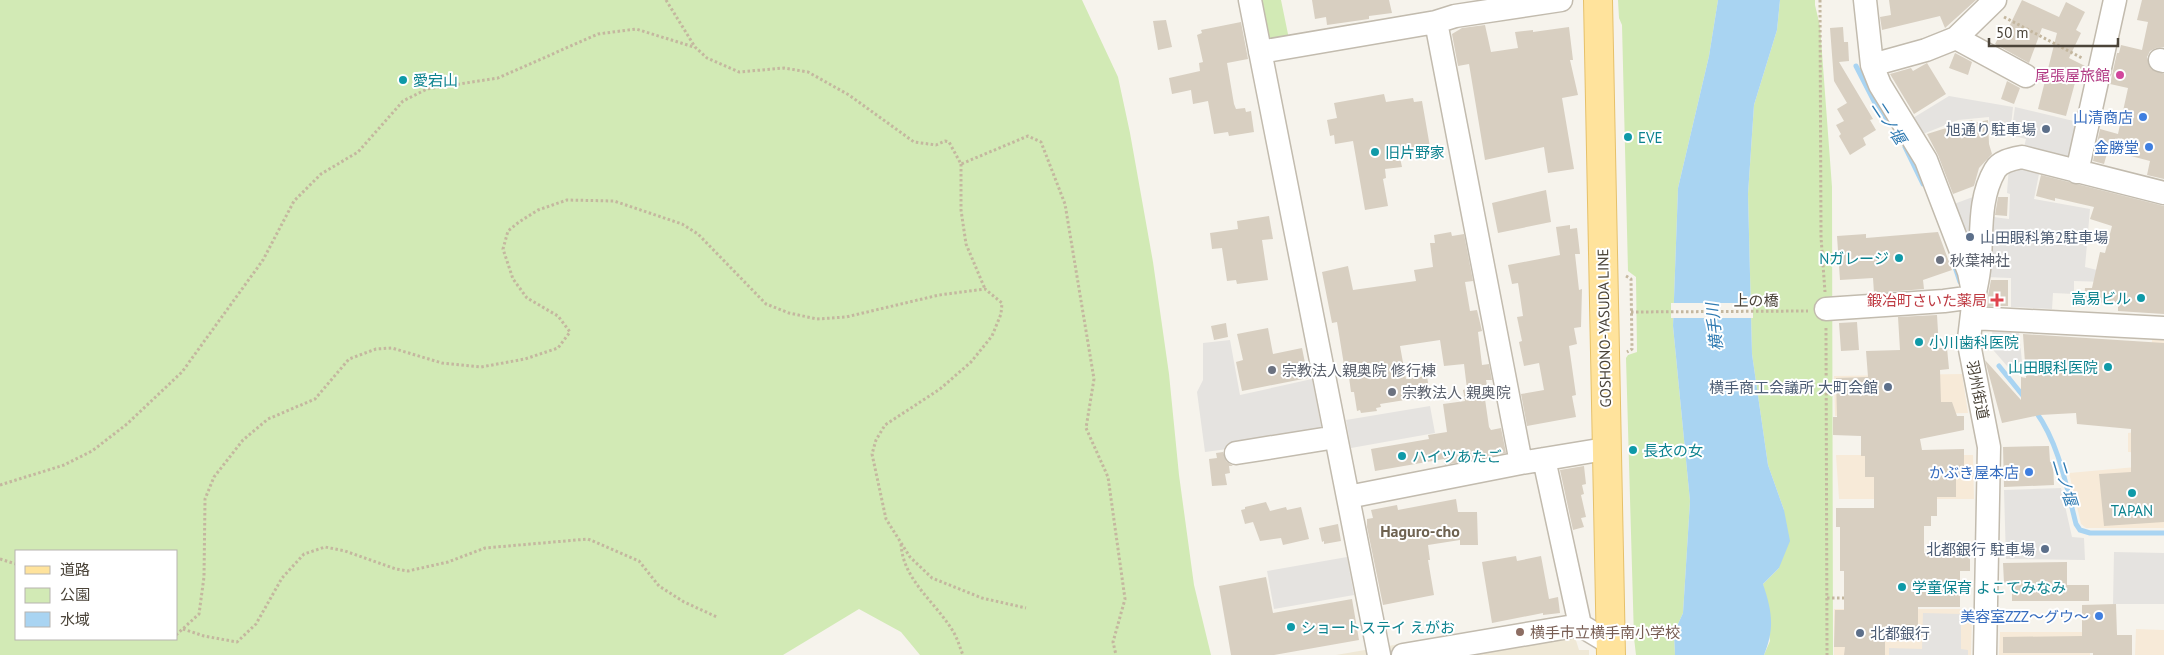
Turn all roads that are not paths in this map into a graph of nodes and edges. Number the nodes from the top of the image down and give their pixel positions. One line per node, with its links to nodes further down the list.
1 (1250, 0): 9 (street)
2 (1561, 0): 7 (street)
3 (1598, 0): 18 (main road, GOSHONO-YASUDA LINE)
4 (1865, 0): 10 (street)
5 (2115, 0): 12 (street)
6 (1991, 5): 8 (street)
7 (1447, 13): 9 (street); 21 (street)
8 (1956, 38): 10 (street); 11 (street)
9 (1260, 52): 17 (street)
10 (1872, 65): 14 (street)
11 (2026, 76)
12 (2077, 172): 13 (street); 14 (street)
13 (2164, 193)
14 (1973, 307): 15 (street); 16 (street); 27 (street, 羽州街道)
15 (1820, 310)
16 (2164, 328)
17 (1336, 437): 19 (street); 22 (street)
18 (1606, 449): 20 (street); 25 (main road, GOSHONO-YASUDA LINE)
19 (1236, 453)
20 (1544, 459): 21 (street); 23 (street)
21 (1521, 463): 22 (street)
22 (1348, 497): 24 (street)
23 (1580, 625): 25 (street); 26 (street)
24 (1378, 649)
25 (1611, 649)
26 (1403, 655)
27 (1985, 655)

